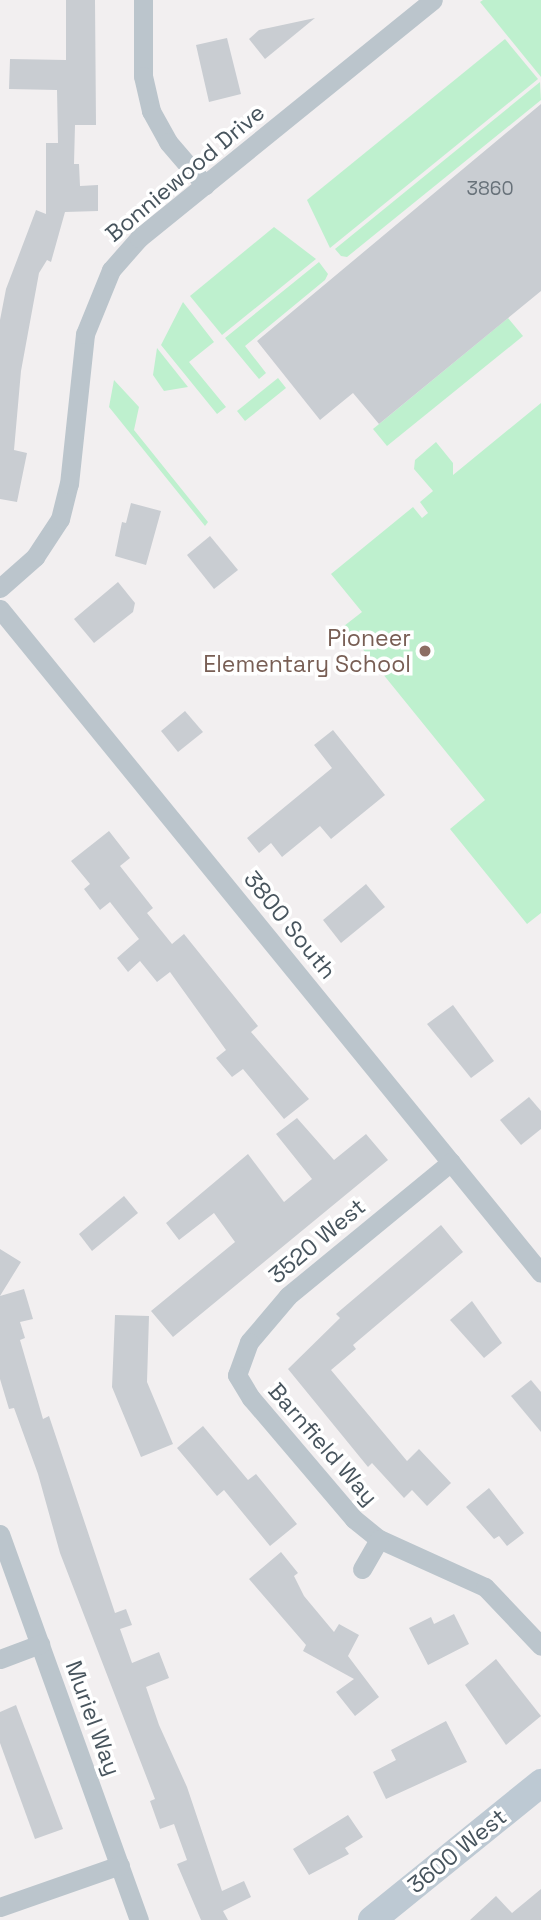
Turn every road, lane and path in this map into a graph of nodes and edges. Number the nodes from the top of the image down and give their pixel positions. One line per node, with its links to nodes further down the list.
1 (143, 0): 3 (street)
2 (433, 0): 3 (street, Bonniewood Drive)
3 (205, 185): 4 (street, Bonniewood Drive)
4 (0, 588)
5 (0, 609): 6 (street, 3800 South)
6 (451, 1162): 7 (street, 3800 South); 8 (street, 3520 West)
7 (541, 1273)
8 (236, 1375): 10 (street, Barnfield Way)
9 (0, 1534): 12 (street, Muriel Way)
10 (379, 1539): 11 (street, Barnfield Way); 13 (street, Barnfield Way)
11 (362, 1569)
12 (40, 1644): 14 (street); 16 (street, Muriel Way)
13 (541, 1646)
14 (0, 1659)
15 (541, 1783): 18 (street, 3600 West)
16 (120, 1865): 17 (street); 19 (street, Muriel Way)
17 (0, 1907)
18 (385, 1916)
19 (139, 1920)

